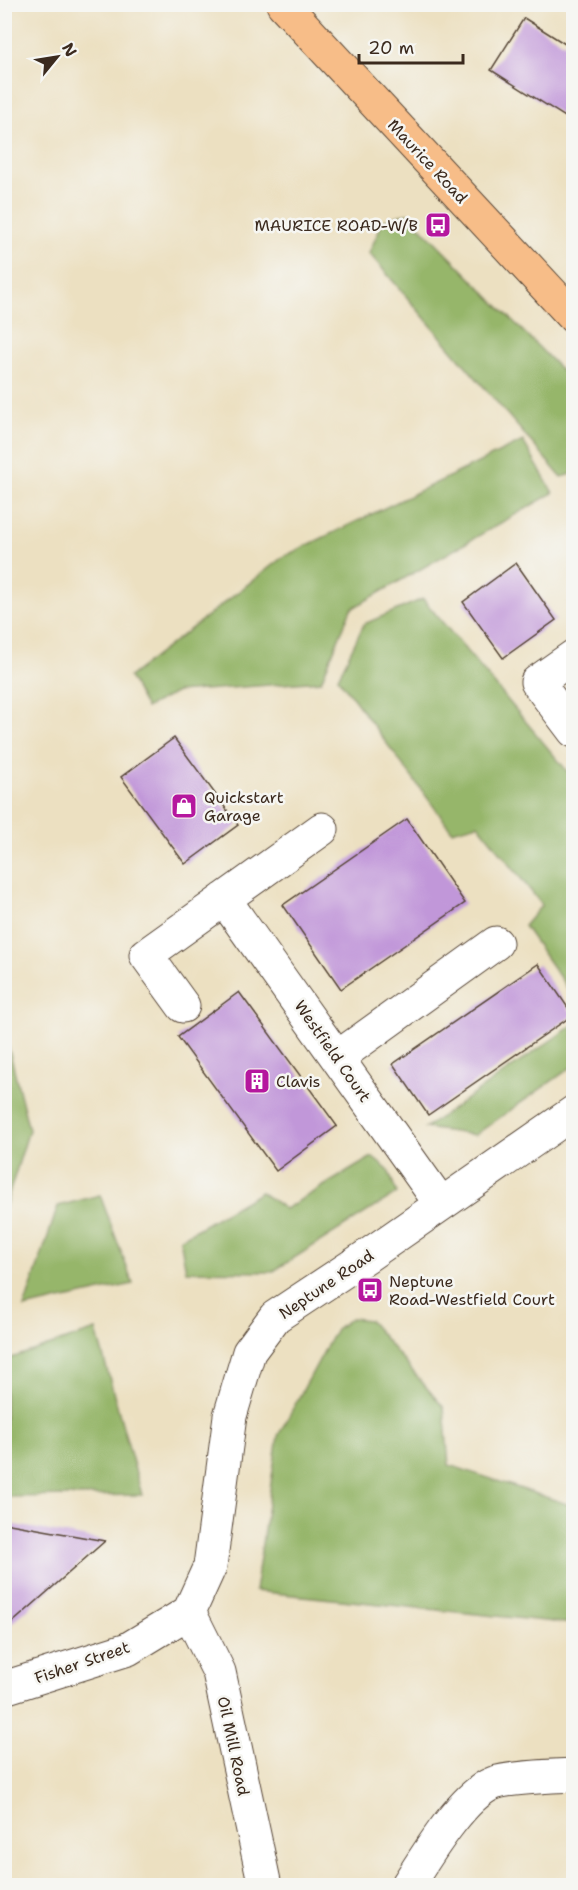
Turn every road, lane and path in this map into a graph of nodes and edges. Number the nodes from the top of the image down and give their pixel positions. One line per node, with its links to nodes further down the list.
1 (283, 4): 2 (main road, Maurice Road)
2 (573, 317)
3 (573, 656): 4 (street)
4 (573, 731)
5 (322, 829): 6 (street)
6 (224, 899): 8 (street); 9 (street, Westfield Court)
7 (496, 943): 9 (street)
8 (183, 1006)
9 (338, 1057): 11 (street, Westfield Court)
10 (573, 1112): 11 (street, Neptune Road)
11 (441, 1204): 12 (street, Neptune Road)
12 (189, 1612): 13 (street, Fisher Street); 15 (street, Oil Mill Road)
13 (4, 1688)
14 (573, 1775): 16 (street)
15 (265, 1886)
16 (407, 1886)

